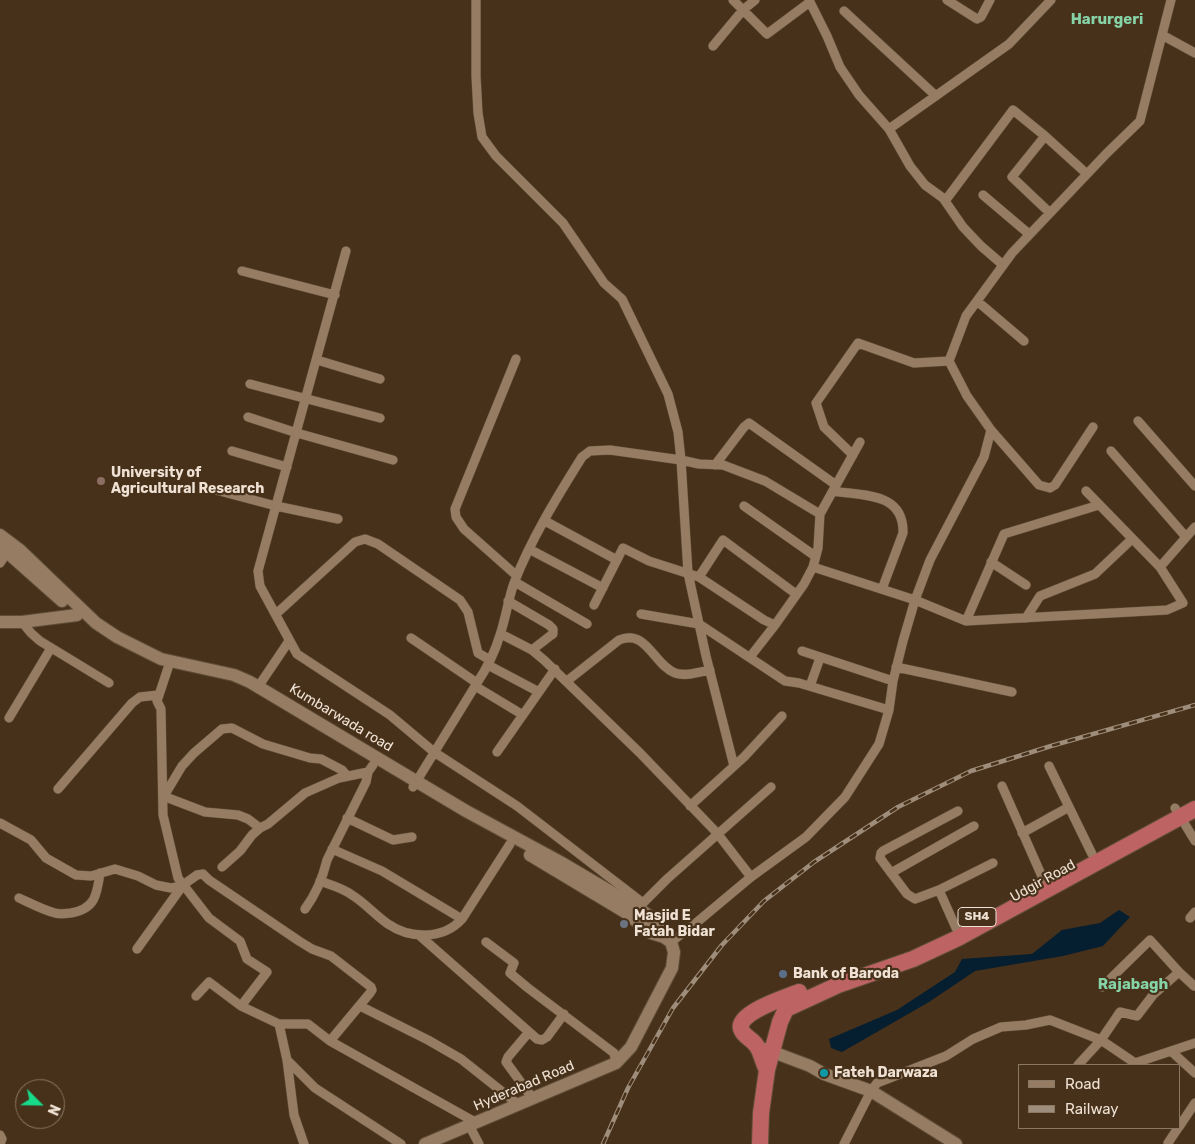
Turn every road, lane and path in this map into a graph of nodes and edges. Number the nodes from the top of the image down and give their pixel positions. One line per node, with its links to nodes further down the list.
1 (476, 0): 45 (street)
2 (733, 0): 9 (street)
3 (755, 0): 9 (street)
4 (947, 0): 5 (street)
5 (990, 0)
6 (1052, 0): 14 (street)
7 (1171, 0): 11 (street)
8 (810, 1): 9 (street); 15 (street)
9 (743, 10): 12 (street)
10 (844, 11): 14 (street)
11 (1162, 35): 13 (street); 17 (street)
12 (713, 46)
13 (1195, 53)
14 (936, 96): 15 (street)
15 (889, 129): 19 (street)
16 (1045, 136): 17 (street); 19 (street); 20 (street)
17 (1087, 174): 20 (street)
18 (983, 195): 21 (street)
19 (945, 201): 23 (street)
20 (1050, 213): 21 (street)
21 (1029, 234): 23 (street)
22 (346, 252): 25 (street)
23 (1003, 264): 26 (street)
24 (242, 271): 25 (street)
25 (335, 295): 29 (street)
26 (977, 301): 27 (street); 30 (street)
27 (1024, 342)
28 (516, 359): 72 (street)
29 (317, 360): 31 (street); 33 (street)
30 (949, 361): 38 (street); 43 (street)
31 (380, 379)
32 (250, 384): 33 (street)
33 (306, 398): 35 (street); 39 (street)
34 (248, 417): 39 (street)
35 (380, 418)
36 (1138, 421): 48 (street)
37 (1094, 427): 38 (street)
38 (991, 430): 77 (street)
39 (297, 433): 44 (street); 47 (street)
40 (860, 442): 43 (street)
41 (232, 451): 47 (street)
42 (1111, 452): 61 (street)
43 (853, 455): 49 (street)
44 (392, 460)
45 (681, 460): 46 (street); 57 (street); 70 (street)
46 (715, 465): 49 (street); 55 (street)
47 (287, 467): 53 (street)
48 (1195, 486)
49 (835, 488): 55 (street); 75 (street)
50 (212, 489): 53 (street)
51 (1086, 491): 52 (street)
52 (1099, 505): 60 (street); 66 (street)
53 (276, 506): 56 (street); 80 (street)
54 (744, 506): 64 (street)
55 (820, 514): 64 (street)
56 (338, 519)
57 (545, 521): 63 (street); 65 (street)
58 (1195, 527): 61 (street)
59 (0, 535): 108 (street, Kumbarwada road)
60 (1132, 538): 69 (street); 83 (street)
61 (1186, 538): 69 (street)
62 (3, 549): 67 (street); 82 (street, Kumbarwada road)
63 (529, 550): 72 (street); 74 (street)
64 (816, 556): 68 (street)
65 (617, 560): 70 (street); 74 (street)
66 (991, 562): 73 (street); 84 (street)
67 (0, 563)
68 (813, 567): 75 (street); 76 (street)
69 (1160, 567): 83 (street)
70 (688, 573): 71 (street); 88 (street)
71 (699, 577): 76 (street); 89 (street)
72 (516, 579): 78 (street); 87 (street)
73 (1026, 586)
74 (603, 588): 79 (street)
75 (882, 589): 77 (street)
76 (796, 594): 89 (street)
77 (915, 600): 84 (street); 99 (street)
78 (508, 601): 90 (street); 94 (street)
79 (594, 605)
80 (276, 614): 92 (street); 98 (street)
81 (641, 614): 88 (street)
82 (77, 615): 86 (street); 100 (street, Kumbarwada road)
83 (1026, 618): 84 (street)
84 (966, 620)
85 (0, 622): 86 (street)
86 (22, 622): 93 (street)
87 (587, 624)
88 (699, 624): 96 (street); 102 (street)
89 (776, 625): 96 (street)
90 (500, 634): 94 (street); 98 (street)
91 (411, 638): 106 (street)
92 (289, 641): 108 (street); 116 (street)
93 (51, 648): 105 (street); 115 (street)
94 (532, 650): 101 (street)
95 (802, 651): 97 (street)
96 (750, 657): 107 (street)
97 (820, 658): 104 (street); 107 (street)
98 (489, 663): 106 (street); 109 (street)
99 (896, 667): 104 (street); 110 (street)
100 (168, 668): 111 (street); 120 (street, Kumbarwada road)
101 (554, 670): 103 (street); 109 (street)
102 (710, 670): 103 (street); 118 (street)
103 (567, 681): 128 (street)
104 (893, 681): 112 (street)
105 (110, 683)
106 (476, 684): 113 (street); 116 (street)
107 (810, 686): 112 (street)
108 (258, 687): 122 (street, Kumbarwada road)
109 (539, 692): 113 (street)
110 (1012, 692)
111 (158, 695): 125 (street); 126 (street)
112 (889, 710): 148 (street)
113 (523, 714): 117 (street)
114 (782, 716): 118 (street)
115 (9, 718)
116 (434, 752): 122 (street); 154 (street)
117 (497, 752)
118 (734, 766): 128 (street)
119 (1049, 766): 129 (street)
120 (370, 769): 121 (street); 122 (street, Kumbarwada road); 133 (street)
121 (347, 776): 126 (street); 136 (street)
122 (415, 784): 141 (street, Kumbarwada road); 154 (street, Kumbarwada road)
123 (1002, 786): 137 (street)
124 (771, 787): 138 (street)
125 (58, 788)
126 (163, 796): 136 (street); 151 (street)
127 (1195, 798): 132 (highway, Udgir Road / SH4)
128 (690, 806): 138 (street)
129 (1069, 807): 137 (street); 143 (street)
130 (1195, 809): 132 (highway, Udgir Road / SH4)
131 (958, 811): 147 (street)
132 (1178, 813): 140 (street); 143 (highway, Udgir Road / SH4); 176 (highway, Udgir Road / SH4)
133 (347, 818): 139 (street); 142 (street)
134 (0, 823): 146 (street)
135 (974, 826): 147 (street)
136 (260, 828): 145 (street)
137 (1022, 832): 150 (street)
138 (717, 833): 148 (street); 154 (street)
139 (412, 837)
140 (1195, 841)
141 (510, 844): 156 (street); 159 (street, Kumbarwada road)
142 (332, 849): 149 (street); 156 (street)
143 (1092, 854): 150 (highway, Udgir Road / SH4)
144 (993, 863): 152 (street)
145 (222, 867)
146 (100, 873): 151 (street); 153 (street)
147 (891, 873): 152 (street)
148 (751, 877): 159 (street)
149 (320, 881): 155 (street); 158 (street)
150 (1044, 881): 157 (highway, Udgir Road / SH4)
151 (183, 884): 161 (street); 166 (street); 167 (street)
152 (939, 890): 157 (street)
153 (19, 898)
154 (640, 906): 159 (street, Kumbarwada road)
155 (305, 909)
156 (462, 920): 158 (street)
157 (956, 928): 174 (highway, Udgir Road / SH4)
158 (419, 935): 170 (street)
159 (667, 940): 178 (street, Hyderabad Road)
160 (486, 942): 168 (street)
161 (137, 949)
162 (1179, 972): 163 (street); 164 (street); 171 (street)
163 (1195, 985)
164 (1102, 987)
165 (196, 996): 166 (street)
166 (242, 1006): 169 (street)
167 (360, 1006): 172 (street); 185 (street)
168 (564, 1014): 170 (street); 178 (street)
169 (279, 1024): 172 (street); 177 (street)
170 (529, 1032): 183 (street)
171 (1101, 1040): 175 (street); 179 (street); 182 (street)
172 (330, 1041): 186 (street)
173 (1195, 1043): 175 (street)
174 (757, 1045): 176 (street); 180 (highway)
175 (1171, 1051): 181 (street)
176 (772, 1052): 180 (highway); 182 (street)
177 (286, 1060): 191 (street); 192 (street)
178 (616, 1063): 183 (street, Hyderabad Road)
179 (1079, 1064)
180 (766, 1070): 195 (highway)
181 (1195, 1073)
182 (871, 1091): 196 (street); 197 (street)
183 (533, 1099): 185 (street, Hyderabad Road)
184 (1195, 1103): 187 (street)
185 (519, 1105): 186 (street, Hyderabad Road)
186 (472, 1124): 193 (street, Hyderabad Road); 194 (street)
187 (1180, 1124)
188 (1177, 1129): 198 (street)
189 (0, 1135): 190 (street)
190 (0, 1144)
191 (304, 1144)
192 (401, 1144)
193 (424, 1144)
194 (480, 1144)
195 (760, 1144)
196 (844, 1144)
197 (956, 1144)
198 (1170, 1144)

